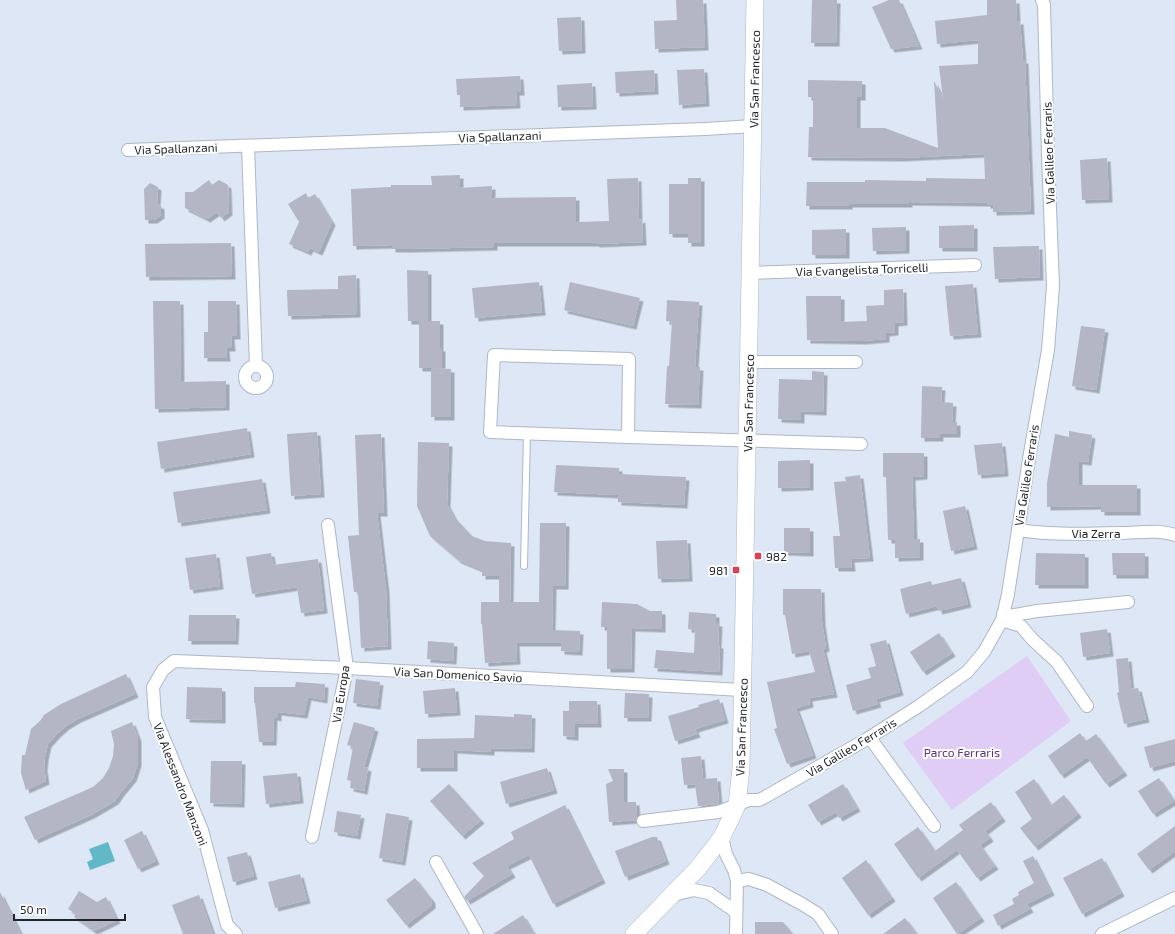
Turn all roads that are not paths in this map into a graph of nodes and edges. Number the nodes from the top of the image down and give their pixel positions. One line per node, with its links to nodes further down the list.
1 (755, 0): 3 (street, Via San Francesco)
2 (1042, 0): 16 (street, Via Galileo Ferraris)
3 (752, 126): 4 (street, Via Spallanzani); 7 (street, Via San Francesco)
4 (248, 146): 5 (street, Via Spallanzani); 10 (street)
5 (128, 150)
6 (975, 265): 7 (street, Via Evangelista Torricelli)
7 (750, 273): 8 (street, Via San Francesco)
8 (748, 362): 9 (street); 13 (street, Via San Francesco)
9 (856, 362)
10 (256, 366)
11 (527, 433): 12 (street); 12 (street); 18 (lane)
12 (628, 437): 13 (street)
13 (747, 440): 14 (street); 23 (street, Via San Francesco)
14 (861, 444)
15 (328, 525): 22 (street, Via Europa)
16 (1018, 530): 17 (street, Via Zerra); 20 (street, Via Galileo Ferraris)
17 (1175, 535)
18 (524, 566)
19 (1128, 602): 20 (street)
20 (1002, 617): 24 (street); 25 (street, Via Galileo Ferraris)
21 (174, 662): 22 (street, Via San Domenico Savio); 36 (street, Via Alessandro Manzoni)
22 (347, 668): 23 (street, Via San Domenico Savio); 29 (street, Via Europa)
23 (742, 690): 26 (street, Via San Francesco)
24 (1087, 706)
25 (870, 738): 26 (street, Via Galileo Ferraris); 28 (street)
26 (737, 805): 27 (street, Via Galileo Ferraris); 30 (street, Via San Francesco)
27 (643, 821)
28 (934, 826)
29 (312, 837)
30 (722, 837): 32 (street); 33 (street, Via San Francesco)
31 (436, 862): 37 (street)
32 (737, 881): 35 (street); 40 (street)
33 (673, 895): 35 (street); 38 (street, Via San Francesco)
34 (1175, 898): 41 (street)
35 (736, 912): 39 (street)
36 (236, 934)
37 (477, 934)
38 (634, 934)
39 (736, 934)
40 (832, 934)
41 (1102, 934)

